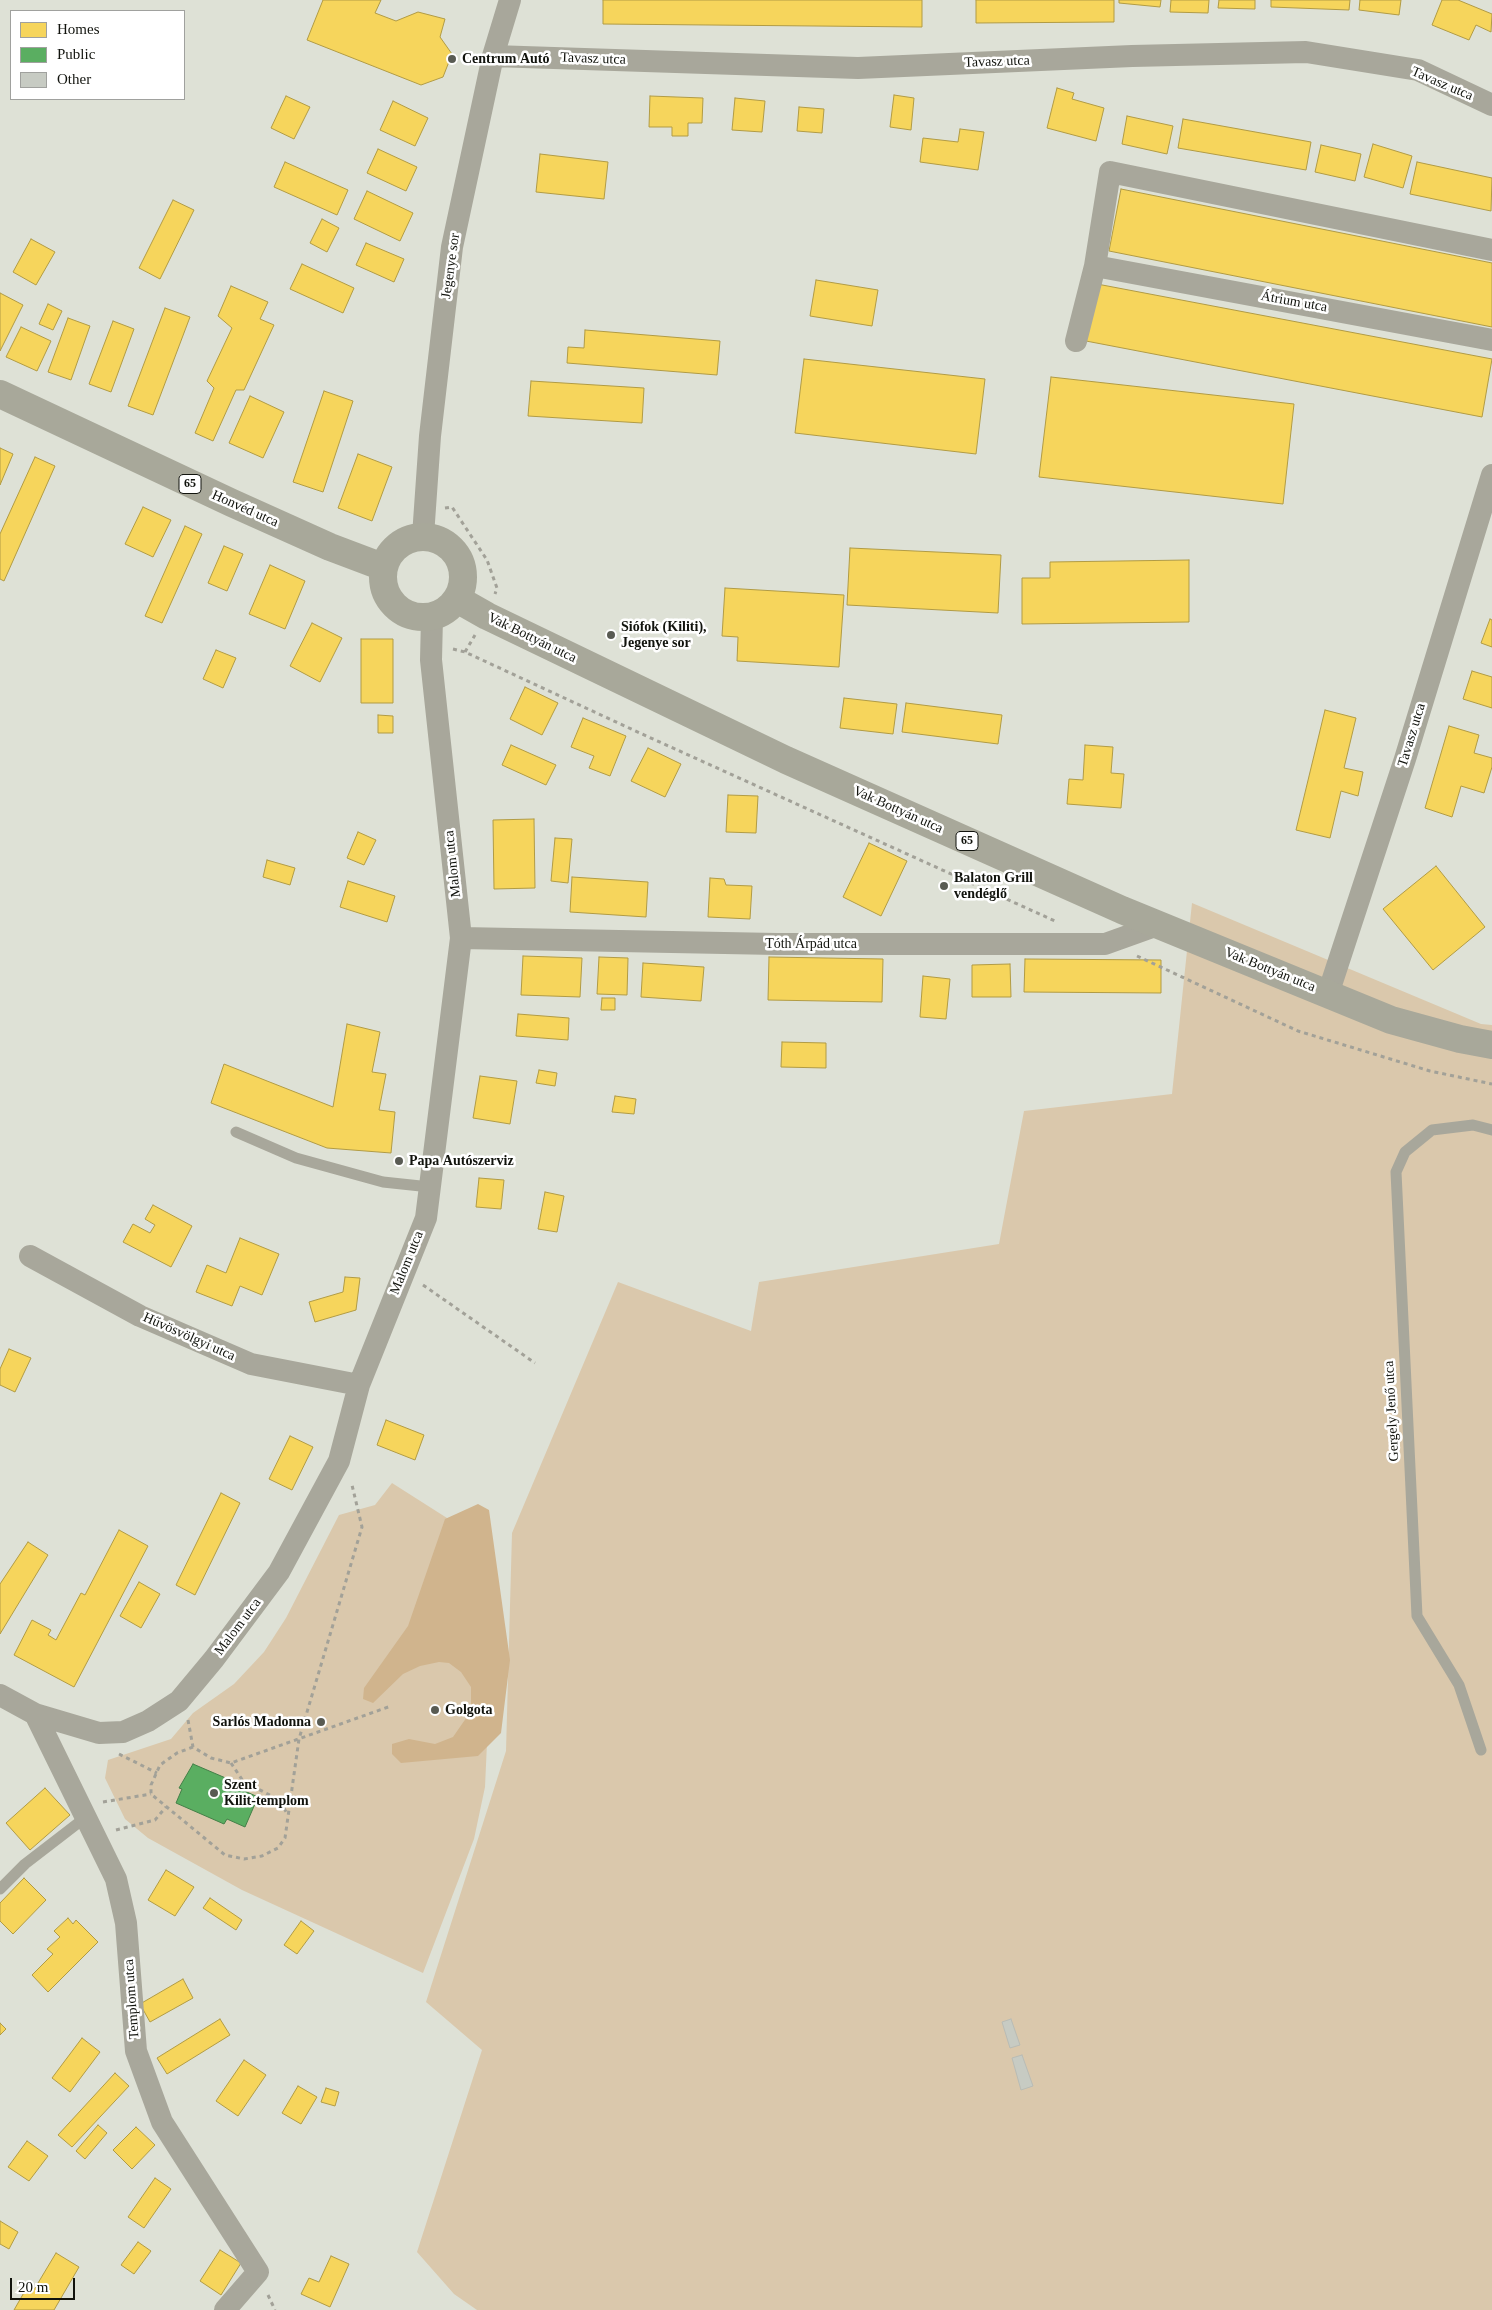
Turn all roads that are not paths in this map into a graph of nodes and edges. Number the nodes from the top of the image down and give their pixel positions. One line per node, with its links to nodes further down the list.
1 (510, 0): 2 (street, Jegenye sor)
2 (493, 56): 3 (street, Tavasz utca); 10 (street, Jegenye sor)
3 (1492, 106)
4 (1492, 250): 5 (street)
5 (1095, 266): 6 (street, Átrium utca); 7 (street)
6 (1492, 340)
7 (1076, 341)
8 (0, 394): 11 (main road, Honvéd utca / 65)
9 (1492, 474): 16 (street, Tavasz utca)
10 (424, 523): 11 (main road); 12 (main road)
11 (383, 568): 13 (main road)
12 (457, 599): 13 (main road); 14 (main road, Vak Bottyán utca / 65)
13 (432, 617): 15 (street, Malom utca)
14 (1158, 925): 15 (street, Tóth Árpád utca); 16 (main road, Vak Bottyán utca / 65)
15 (461, 938): 20 (street, Malom utca)
16 (1328, 994): 17 (main road, Vak Bottyán utca / 65)
17 (1492, 1045)
18 (1492, 1130): 25 (lane, Gergely Jenő utca)
19 (236, 1132): 20 (lane)
20 (430, 1187): 22 (street, Malom utca)
21 (30, 1256): 22 (street, Hűvösvölgyi utca)
22 (359, 1385): 24 (street, Malom utca)
23 (0, 1695): 24 (street, Malom utca)
24 (35, 1714): 26 (street, Templom utca)
25 (1481, 1750)
26 (87, 1819): 27 (lane); 28 (street, Templom utca)
27 (0, 1889)
28 (225, 2310)

